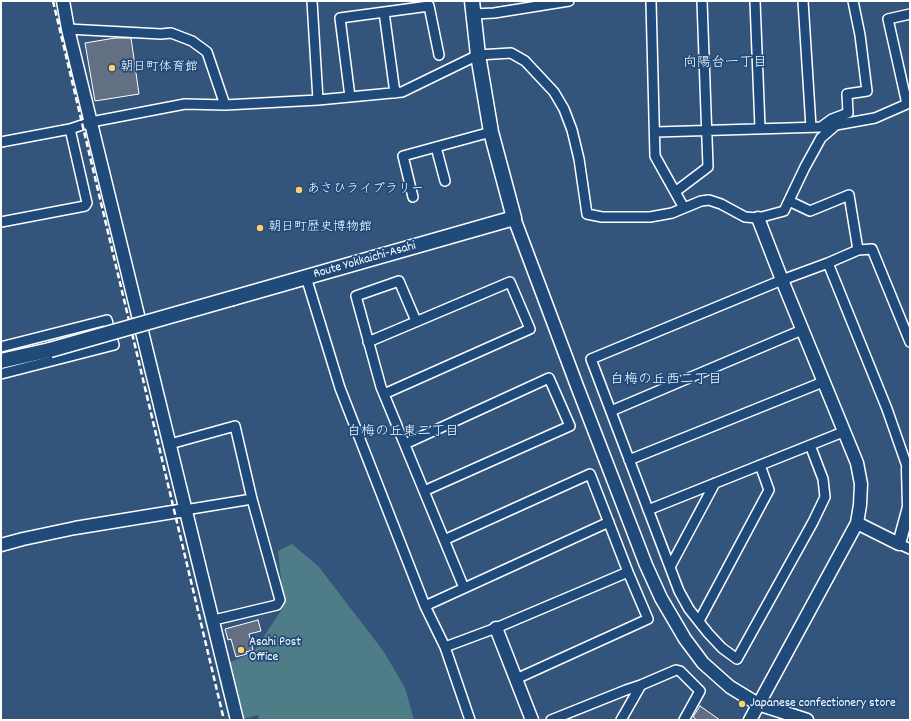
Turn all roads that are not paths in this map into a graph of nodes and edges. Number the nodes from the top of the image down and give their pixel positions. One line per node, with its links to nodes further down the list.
1 (63, 1): 12 (street)
2 (312, 1): 17 (street)
3 (569, 1): 9 (street)
4 (651, 1): 25 (street)
5 (702, 1): 23 (street)
6 (755, 1): 21 (street)
7 (803, 1): 20 (street)
8 (853, 1): 20 (street)
9 (473, 7): 14 (main road)
10 (384, 12): 13 (street); 15 (street); 16 (street)
11 (910, 14): 31 (street)
12 (68, 28): 18 (street); 19 (street)
13 (439, 55)
14 (478, 55): 15 (street); 24 (main road); 32 (street)
15 (395, 93): 16 (street)
16 (350, 97): 17 (street)
17 (318, 100): 18 (street)
18 (225, 105): 19 (street)
19 (91, 122): 22 (street); 51 (street)
20 (811, 127): 21 (street)
21 (760, 128): 23 (street)
22 (70, 129): 26 (street); 35 (street)
23 (708, 129): 25 (street); 29 (street)
24 (491, 132): 27 (street); 33 (main road)
25 (656, 132): 29 (street)
26 (1, 142)
27 (436, 147): 28 (street); 30 (street)
28 (445, 181)
29 (675, 192): 32 (street)
30 (413, 197)
31 (789, 201): 34 (street); 36 (street)
32 (684, 208): 34 (street)
33 (514, 218): 38 (main road, Route Yokkaichi-Asahi); 78 (street)
34 (758, 218): 39 (street)
35 (1, 222)
36 (858, 250): 37 (street); 43 (street)
37 (828, 263): 39 (street); 56 (street)
38 (306, 277): 45 (main road, Route Yokkaichi-Asahi, bridge); 71 (street)
39 (782, 280): 41 (street); 49 (street)
40 (416, 321): 42 (street); 42 (street); 48 (street)
41 (802, 330): 47 (street); 49 (street)
42 (368, 342): 48 (street)
43 (910, 342)
44 (1, 347): 46 (street)
45 (1, 361)
46 (1, 374)
47 (823, 382): 50 (street); 54 (street)
48 (384, 394): 52 (street)
49 (610, 411): 54 (street)
50 (844, 432): 53 (street); 64 (street)
51 (170, 444): 59 (street); 61 (street)
52 (405, 444): 58 (street); 58 (street)
53 (810, 445): 55 (street); 73 (street)
54 (629, 460): 62 (street)
55 (760, 465): 57 (street); 73 (street)
56 (909, 468): 60 (street)
57 (715, 483): 62 (street); 68 (street)
58 (424, 492): 65 (street)
59 (252, 499): 61 (street); 72 (street)
60 (910, 507): 67 (street)
61 (185, 510): 66 (street); 72 (street)
62 (648, 510): 68 (street)
63 (609, 522): 65 (street); 69 (street); 70 (street)
64 (857, 523): 67 (street); 78 (street)
65 (444, 540): 70 (street)
66 (1, 545)
67 (905, 546)
68 (670, 567): 73 (street)
69 (628, 572): 74 (street); 76 (street)
70 (464, 588): 71 (street)
71 (425, 606): 75 (street)
72 (214, 620): 79 (street)
73 (699, 621)
74 (496, 628): 75 (street); 76 (street)
75 (445, 647): 80 (street)
76 (516, 679): 81 (street)
77 (641, 685): 82 (street); 83 (street); 84 (street)
78 (758, 704): 85 (street); 86 (street)
79 (237, 720)
80 (470, 720)
81 (532, 720)
82 (551, 720)
83 (621, 720)
84 (684, 720)
85 (750, 720)
86 (807, 720)

